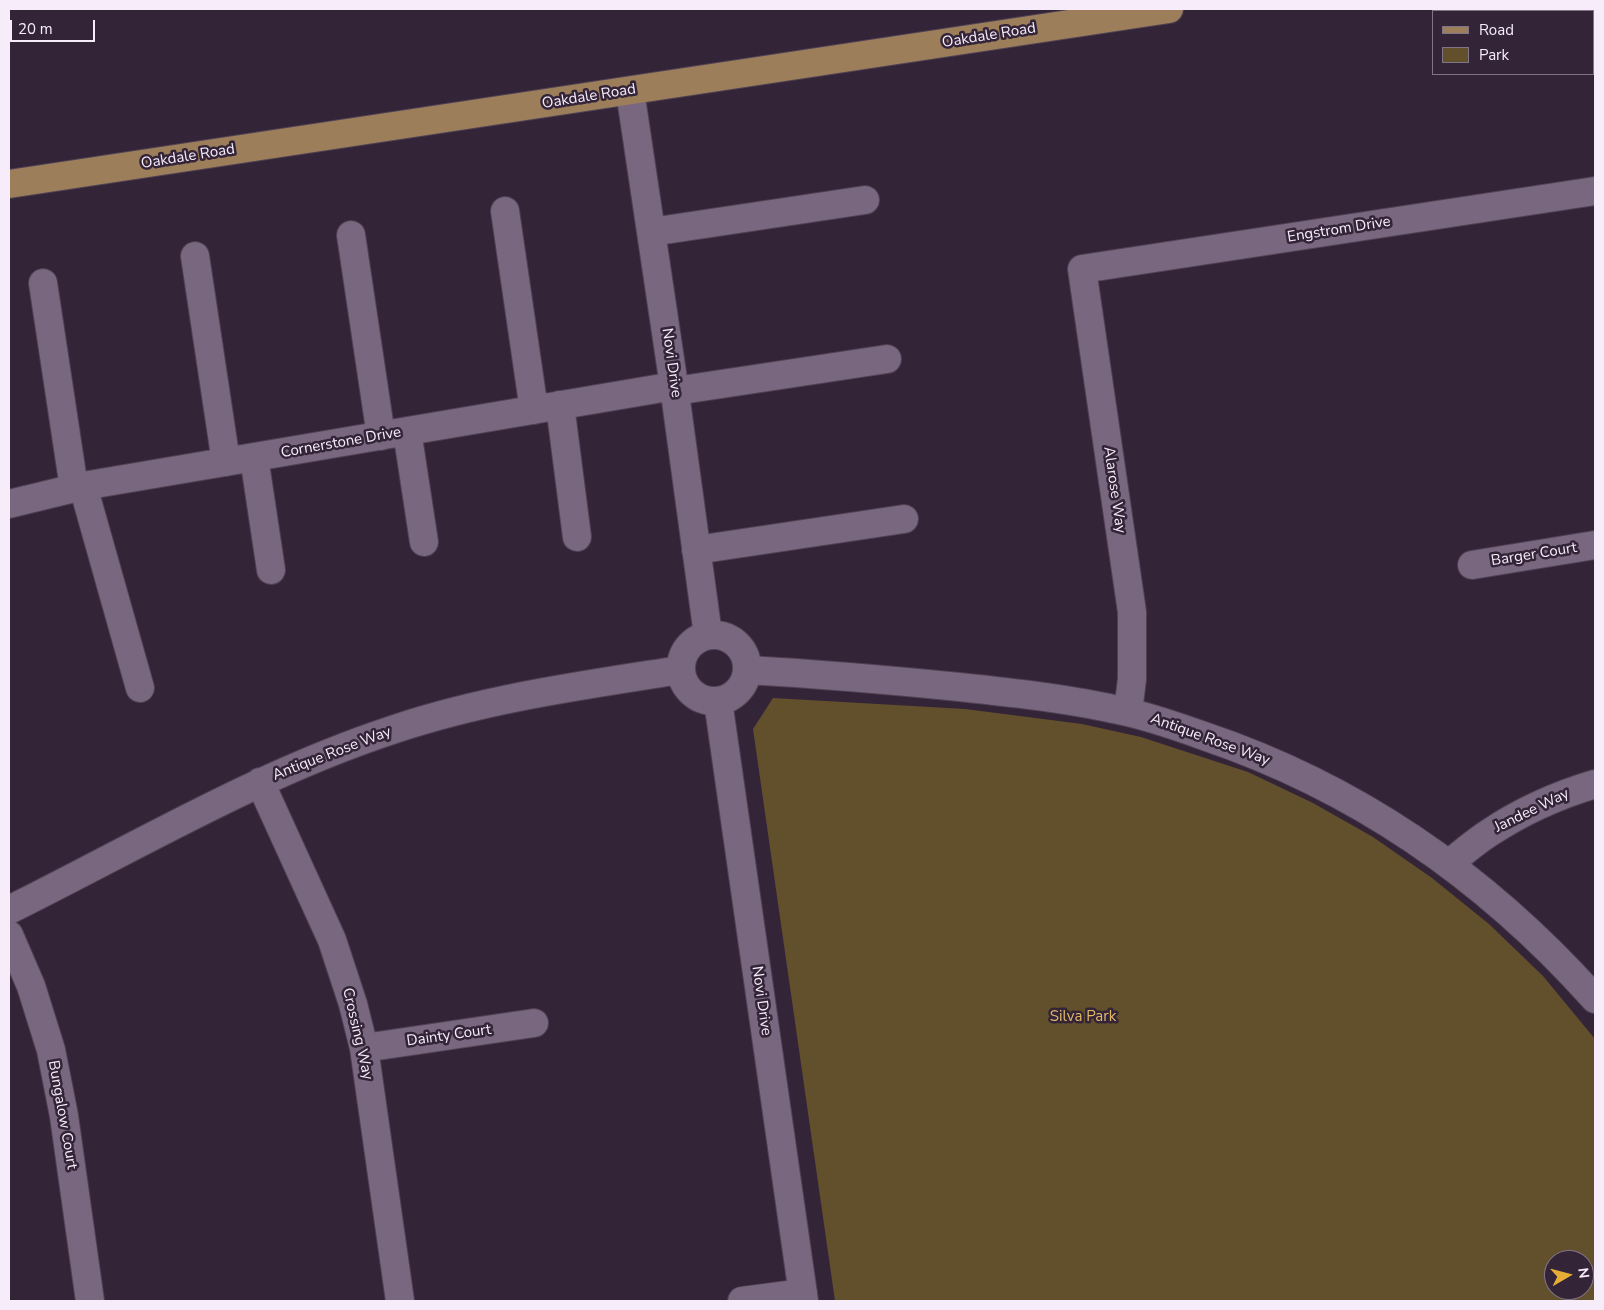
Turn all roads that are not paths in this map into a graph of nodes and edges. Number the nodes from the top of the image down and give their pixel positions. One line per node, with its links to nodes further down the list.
1 (1169, 9): 2 (main road, Oakdale Road)
2 (630, 91): 3 (main road, Oakdale Road); 7 (street, Novi Drive)
3 (9, 184)
4 (1595, 190): 10 (street, Engstrom Drive)
5 (866, 200): 7 (street)
6 (505, 211): 14 (street)
7 (651, 232): 13 (street, Novi Drive)
8 (351, 235): 15 (street)
9 (196, 256): 17 (street)
10 (1082, 269): 32 (street, Alarose Way)
11 (43, 283): 18 (street)
12 (887, 359): 13 (street, Cornerstone Drive)
13 (674, 388): 14 (street, Cornerstone Drive); 24 (street, Novi Drive)
14 (547, 407): 15 (street, Cornerstone Drive); 21 (street)
15 (394, 433): 16 (street, Cornerstone Drive); 22 (street)
16 (254, 457): 17 (street, Cornerstone Drive); 26 (street)
17 (226, 462): 18 (street, Cornerstone Drive)
18 (78, 487): 19 (street, Cornerstone Drive); 30 (street)
19 (9, 504)
20 (904, 519): 24 (street)
21 (577, 537)
22 (424, 542)
23 (1595, 544): 25 (street, Barger Court)
24 (696, 550): 27 (street, Novi Drive)
25 (1472, 565)
26 (271, 570)
27 (708, 635): 28 (street); 29 (street)
28 (680, 670): 31 (street); 33 (street, Antique Rose Way)
29 (747, 670): 31 (street); 32 (street, Antique Rose Way)
30 (140, 688)
31 (718, 701): 40 (street, Novi Drive)
32 (1128, 712): 35 (street, Antique Rose Way)
33 (260, 782): 36 (street, Antique Rose Way); 39 (street, Crossing Way)
34 (1595, 784): 35 (street, Jandee Way)
35 (1449, 864): 37 (street, Antique Rose Way)
36 (9, 915): 41 (street, Bungalow Court)
37 (1595, 999)
38 (534, 1023): 39 (street, Dainty Court)
39 (364, 1048): 42 (street, Crossing Way)
40 (804, 1297): 43 (street)
41 (90, 1301)
42 (400, 1301)
43 (742, 1301)

